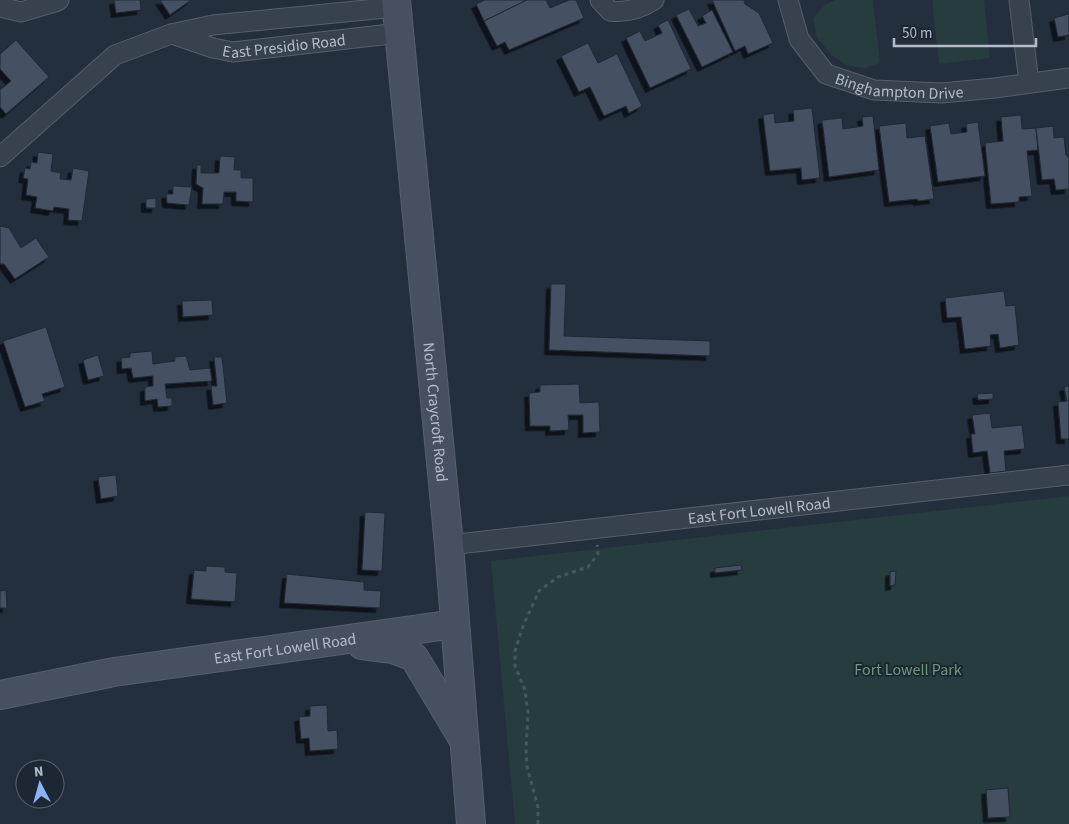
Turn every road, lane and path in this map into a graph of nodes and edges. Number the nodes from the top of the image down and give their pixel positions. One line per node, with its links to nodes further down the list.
1 (59, 0): 6 (street)
2 (600, 0): 3 (street)
3 (654, 0)
4 (788, 0): 10 (street, Binghampton Drive)
5 (1019, 0): 10 (street)
6 (0, 7)
7 (397, 13): 8 (street, East Presidio Road); 8 (street, East Presidio Road); 14 (main road, North Craycroft Road)
8 (171, 34): 11 (street, East Presidio Road)
9 (1069, 78): 10 (street, Binghampton Drive)
10 (1029, 83)
11 (0, 157)
12 (1069, 475): 13 (street, East Fort Lowell Road)
13 (595, 528): 14 (street, East Fort Lowell Road); 22 (path)
14 (449, 545): 15 (main road, North Craycroft Road)
15 (455, 624): 16 (main road, East Fort Lowell Road); 20 (main road, North Craycroft Road)
16 (328, 642): 17 (main road, East Fort Lowell Road); 20 (main road)
17 (114, 672): 18 (main road, East Fort Lowell Road); 19 (main road, East Fort Lowell Road)
18 (0, 676)
19 (0, 695)
20 (465, 741): 21 (main road, North Craycroft Road)
21 (471, 824)
22 (538, 824)

